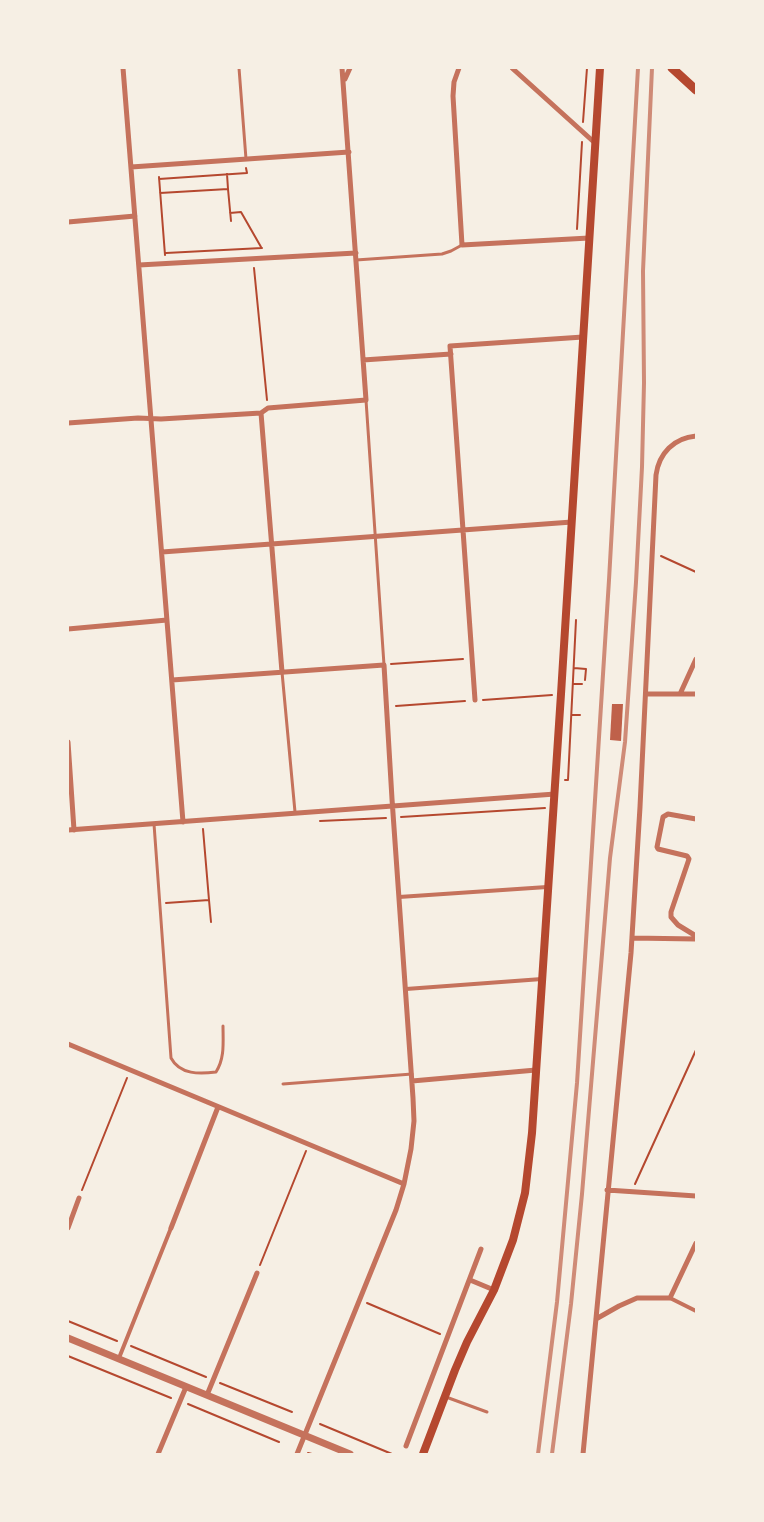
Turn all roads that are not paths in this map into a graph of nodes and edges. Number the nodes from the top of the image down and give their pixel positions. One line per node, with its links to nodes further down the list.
1 (123, 68): 14 (street)
2 (238, 68): 13 (lane)
3 (342, 68): 9 (street)
4 (350, 68): 9 (street)
5 (459, 68): 18 (street)
6 (512, 68): 11 (street)
7 (600, 68): 11 (main road)
8 (672, 68): 10 (main road)
9 (344, 81): 12 (street)
10 (696, 90)
11 (595, 143): 17 (main road)
12 (349, 152): 13 (street); 19 (street)
13 (246, 159): 14 (street)
14 (131, 167): 15 (street)
15 (135, 216): 16 (street); 21 (street)
16 (68, 222)
17 (589, 238): 18 (street); 22 (main road)
18 (462, 245): 20 (lane)
19 (356, 253): 20 (street); 21 (street)
20 (356, 260): 24 (street)
21 (139, 265): 27 (street)
22 (583, 338): 23 (street); 30 (main road)
23 (451, 354): 24 (street); 31 (street)
24 (363, 360): 25 (street)
25 (366, 400): 26 (street); 32 (lane)
26 (261, 413): 27 (street); 33 (street)
27 (151, 418): 28 (street); 34 (street)
28 (68, 423)
29 (696, 436): 41 (street)
30 (572, 522): 31 (street); 46 (main road)
31 (464, 530): 32 (street); 44 (street)
32 (375, 537): 33 (street); 38 (lane)
33 (272, 544): 34 (street); 39 (street)
34 (162, 552): 35 (street)
35 (167, 621): 36 (street); 40 (street)
36 (68, 628)
37 (696, 658): 42 (street)
38 (384, 665): 39 (street); 47 (street)
39 (282, 672): 40 (street); 48 (lane)
40 (172, 680): 50 (street)
41 (646, 694): 42 (street); 55 (street)
42 (680, 694): 43 (street)
43 (696, 694)
44 (475, 700)
45 (68, 742): 52 (street)
46 (555, 794): 47 (street); 53 (main road)
47 (392, 806): 48 (street); 54 (street)
48 (295, 814): 50 (street)
49 (696, 819): 56 (street)
50 (183, 822): 51 (street)
51 (154, 824): 52 (street); 59 (lane)
52 (71, 830)
53 (548, 887): 54 (street); 57 (main road)
54 (398, 897): 58 (street)
55 (632, 938): 56 (street); 66 (street)
56 (696, 938)
57 (542, 979): 58 (street); 61 (main road)
58 (406, 989): 62 (street)
59 (223, 1026)
60 (68, 1044): 64 (street)
61 (536, 1070): 62 (street); 75 (main road)
62 (412, 1078): 63 (lane); 65 (street)
63 (283, 1084)
64 (218, 1107): 65 (street); 70 (street)
65 (404, 1184): 85 (street)
66 (607, 1190): 67 (street); 78 (street)
67 (696, 1196)
68 (79, 1198): 69 (street)
69 (68, 1228)
70 (171, 1228): 80 (street)
71 (696, 1243): 76 (street)
72 (481, 1249): 74 (street)
73 (257, 1273): 82 (street)
74 (470, 1280): 75 (street); 86 (street)
75 (494, 1290): 83 (main road)
76 (670, 1298): 77 (street); 78 (street)
77 (696, 1311)
78 (596, 1318): 91 (street)
79 (68, 1341): 80 (street)
80 (119, 1359): 81 (street)
81 (186, 1387): 82 (street); 87 (street)
82 (207, 1395): 85 (street)
83 (444, 1396): 84 (lane); 90 (main road)
84 (487, 1412)
85 (305, 1436): 88 (street); 89 (street)
86 (406, 1446)
87 (158, 1455)
88 (297, 1455)
89 (350, 1455)
90 (423, 1455)
91 (583, 1455)

